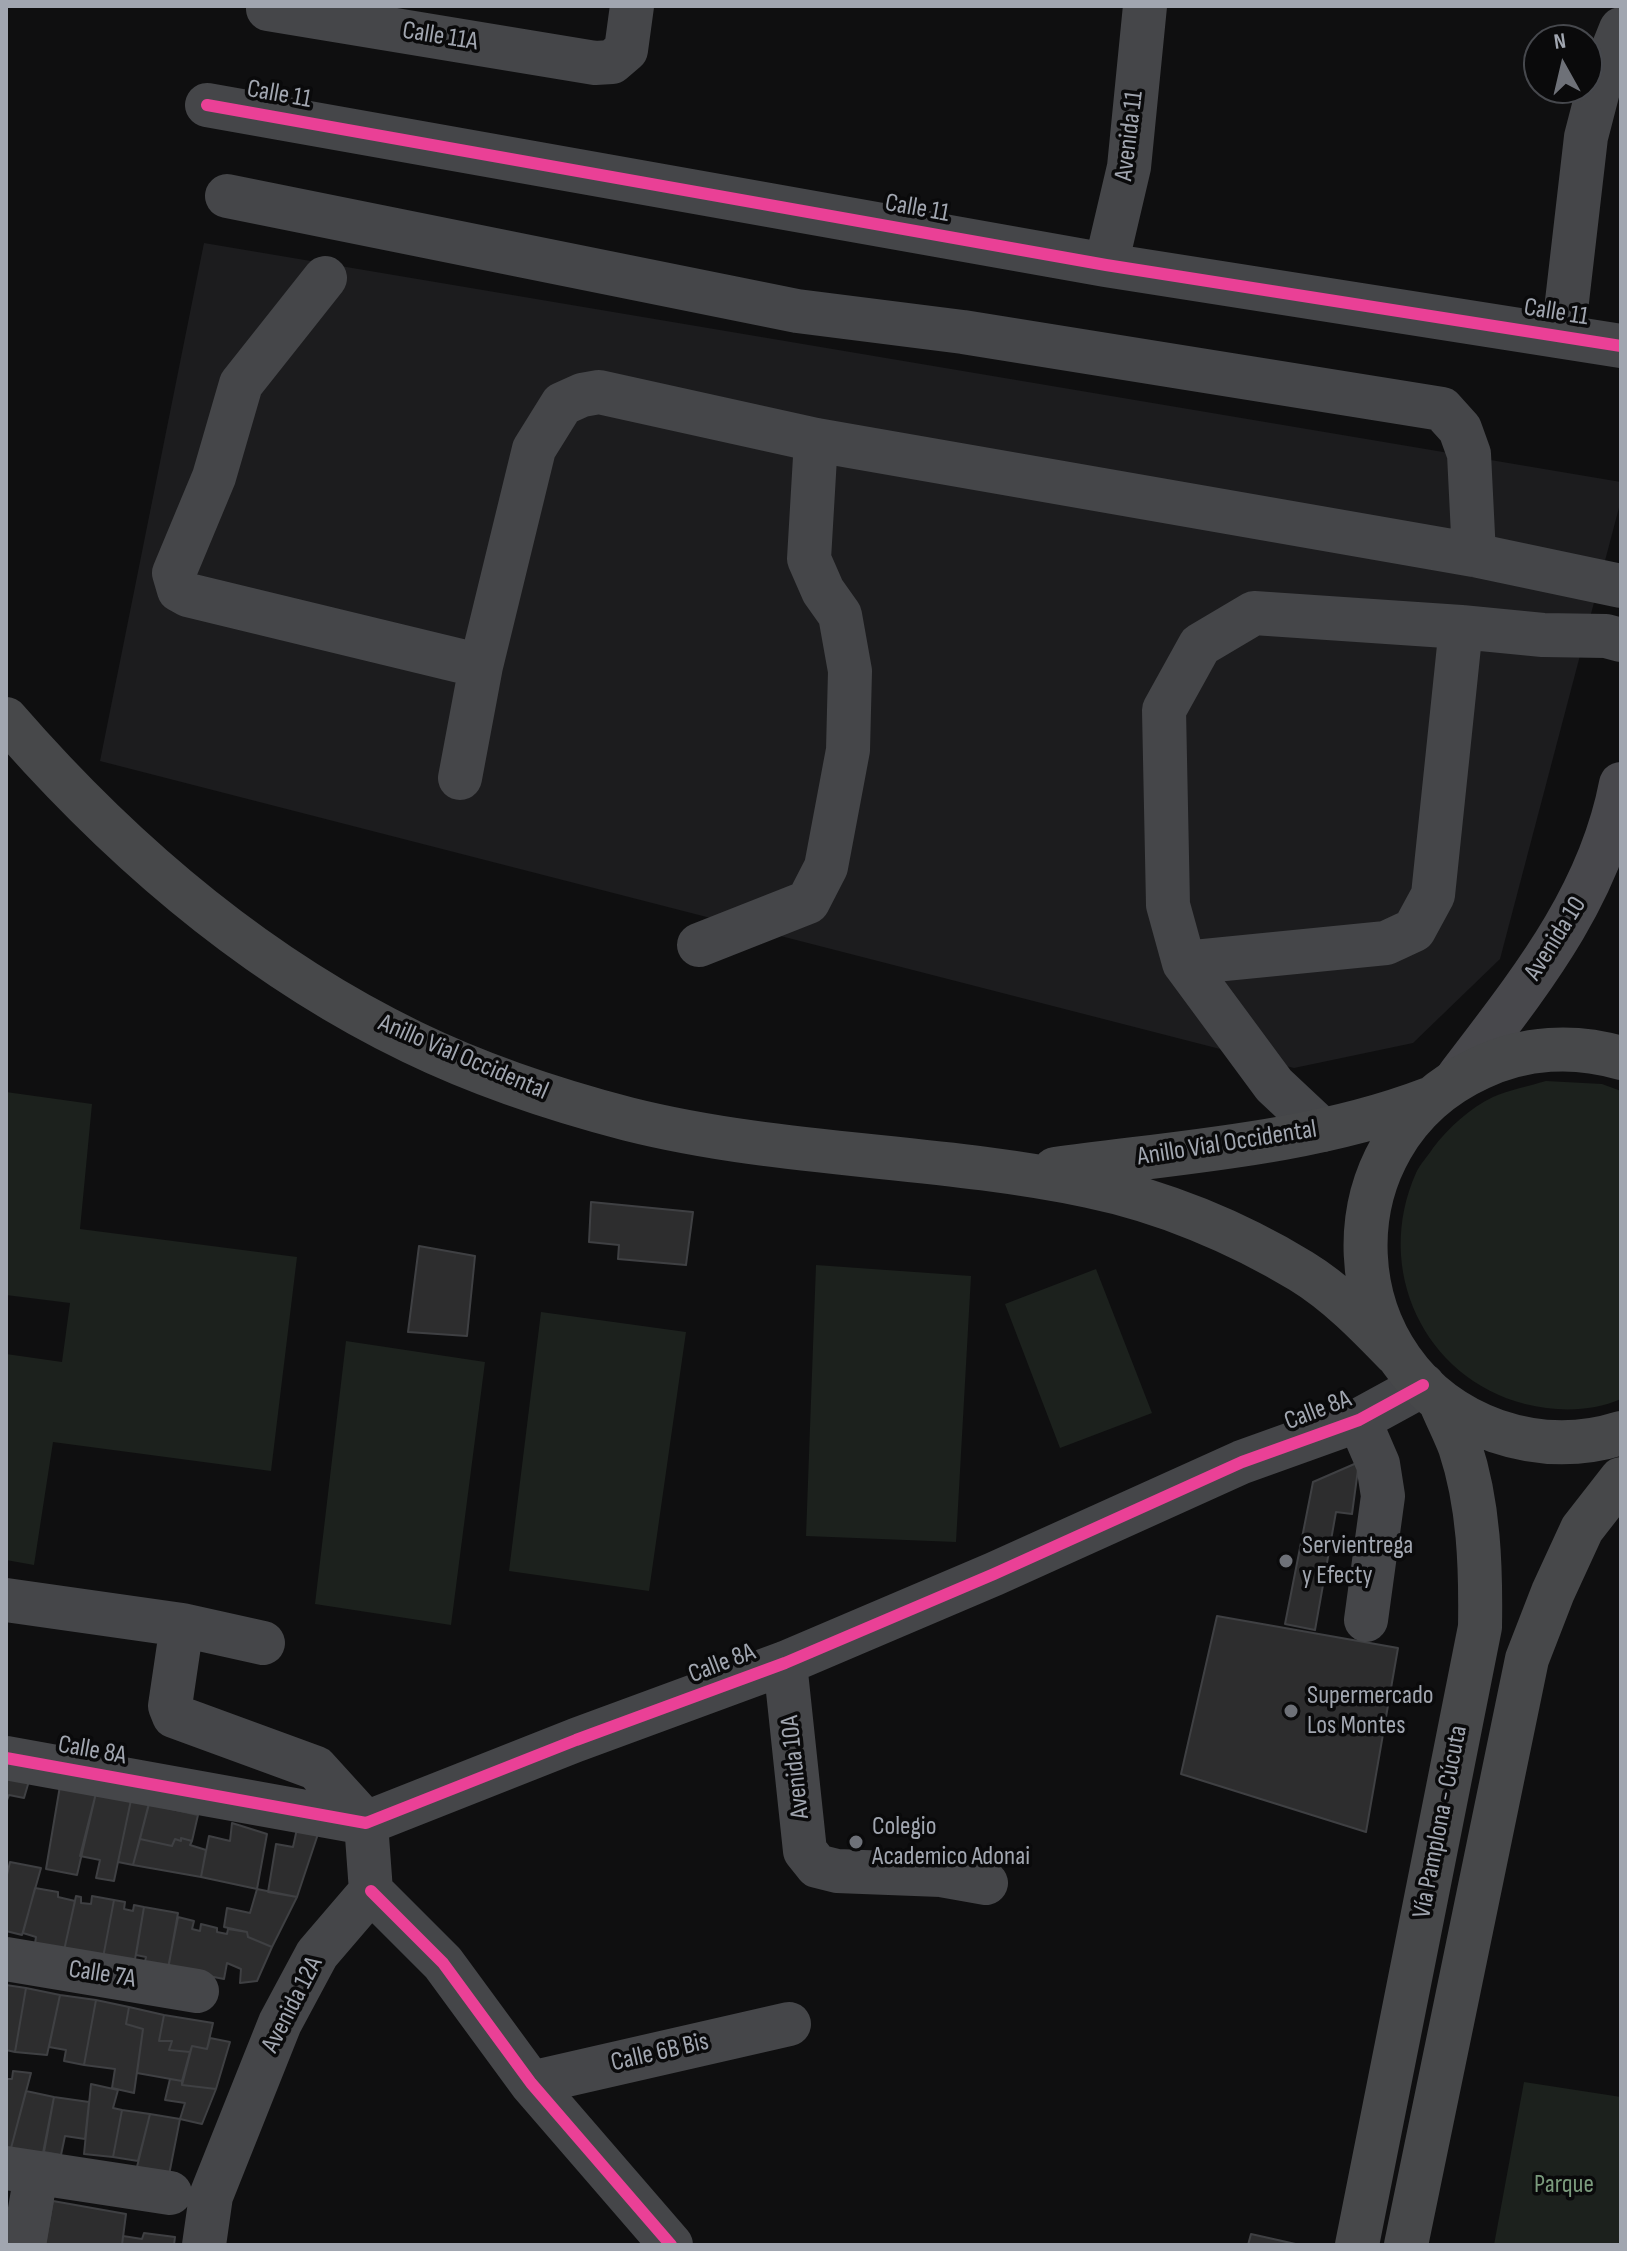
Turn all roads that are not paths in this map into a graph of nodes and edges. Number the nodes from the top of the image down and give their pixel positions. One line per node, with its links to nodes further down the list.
1 (632, 6): 3 (street, Calle 11A)
2 (1145, 6): 7 (street, Avenida 11)
3 (268, 9)
4 (1621, 29): 9 (street)
5 (207, 105): 7 (street, Calle 11)
6 (227, 196): 12 (street)
7 (1106, 265): 9 (street, Calle 11)
8 (325, 278): 16 (street)
9 (1563, 336): 10 (street, Calle 11)
10 (1621, 346)
11 (816, 440): 12 (street); 16 (street); 20 (street)
12 (1474, 555): 13 (street)
13 (1621, 586)
14 (1461, 627): 15 (street); 21 (street); 21 (street)
15 (1621, 640)
16 (481, 666): 18 (street)
17 (6, 719): 25 (highway, Anillo Vial Occidental)
18 (460, 778)
19 (1621, 784): 23 (main road, Avenida 10)
20 (699, 945)
21 (1184, 963): 24 (street)
22 (1621, 1058): 23 (highway, Anillo Vial Occidental)
23 (1444, 1088): 24 (highway, Anillo Vial Occidental); 26 (highway, Vía Pamplona - Cúcuta)
24 (1322, 1130): 25 (highway, Anillo Vial Occidental)
25 (1022, 1174): 26 (highway, Anillo Vial Occidental)
26 (1420, 1380): 27 (street, Calle 8A); 28 (highway); 49 (highway, Vía Pamplona - Cúcuta)
27 (1359, 1420): 31 (street); 34 (street, Calle 8A)
28 (1621, 1433)
29 (1621, 1479): 45 (highway, Vía Pamplona - Cúcuta)
30 (6, 1600): 32 (street)
31 (1366, 1620)
32 (182, 1625): 33 (street); 36 (street)
33 (263, 1643)
34 (785, 1663): 36 (street, Calle 8A); 37 (street, Avenida 10A)
35 (6, 1758): 36 (street, Calle 8A)
36 (366, 1823): 38 (street)
37 (986, 1883)
38 (371, 1891): 42 (street); 44 (street, Avenida 12A)
39 (6, 1959): 40 (street, Calle 7A)
40 (197, 1991)
41 (789, 2024): 42 (street, Calle 6B Bis)
42 (531, 2083): 48 (street)
43 (21, 2171): 44 (street); 46 (street)
44 (190, 2194): 47 (street, Avenida 12A)
45 (1411, 2240)
46 (24, 2245)
47 (204, 2245)
48 (671, 2245)
49 (1357, 2245)

